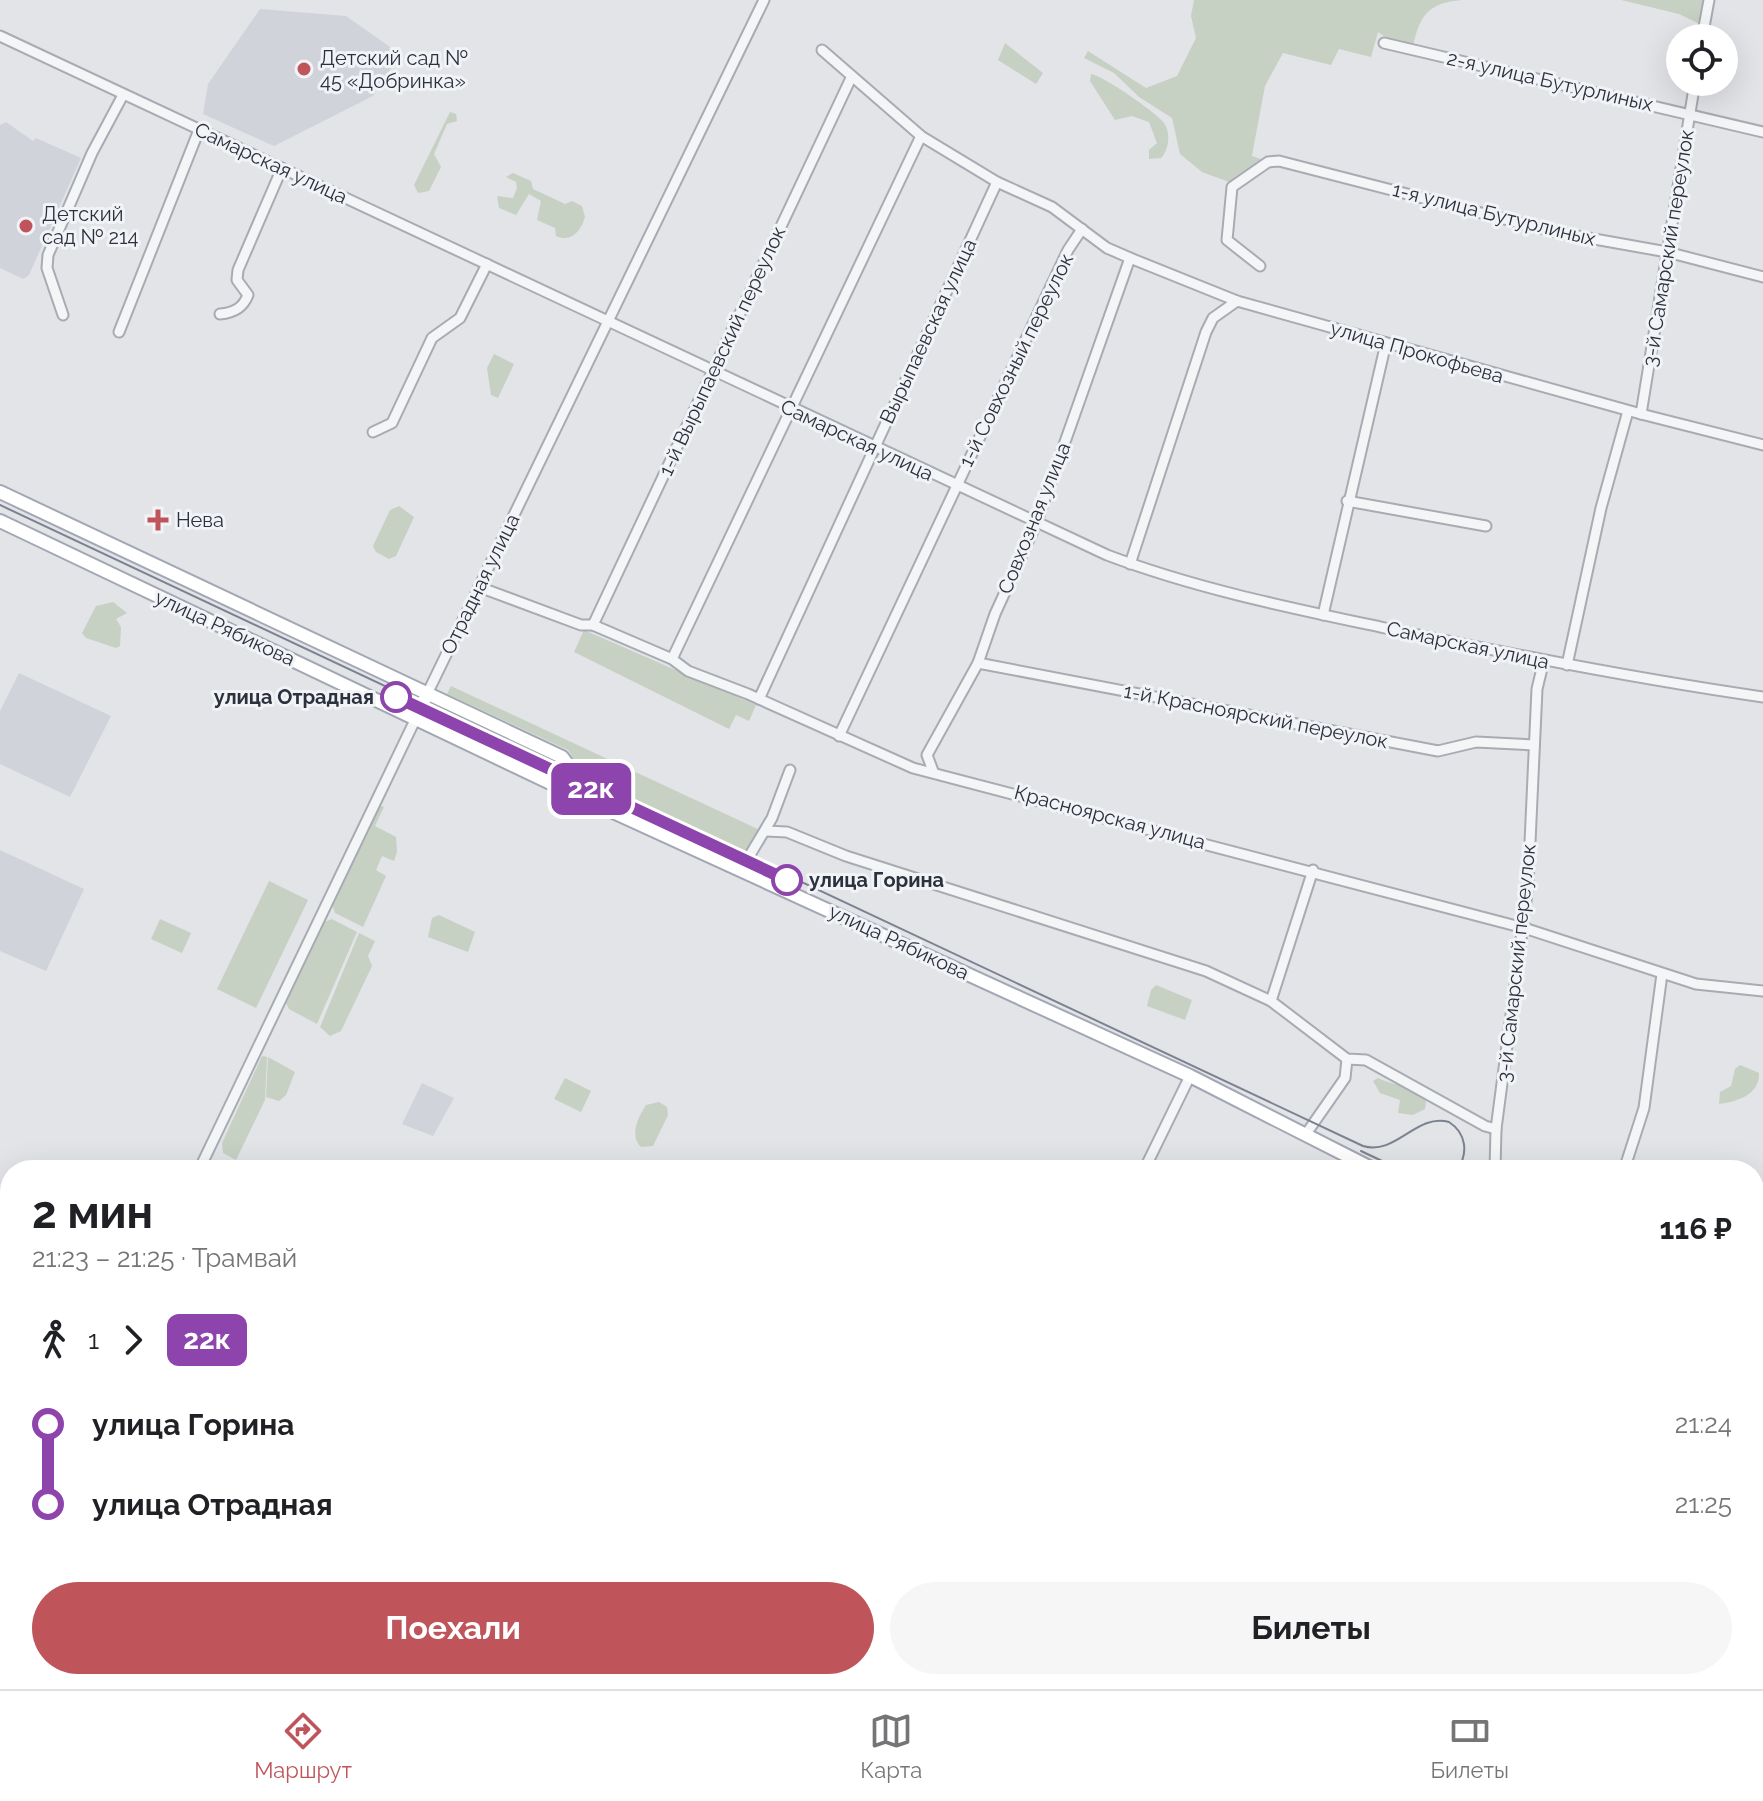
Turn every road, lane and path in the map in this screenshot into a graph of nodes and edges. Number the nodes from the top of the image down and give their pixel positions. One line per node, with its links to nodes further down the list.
1 (764, 0): 25 (street, Отрадная улица)
2 (1709, 0): 3 (street)
3 (1705, 24)
4 (0, 36): 8 (street, Самарская улица)
5 (1384, 43): 10 (street, 2-я улица Бутурлиных)
6 (822, 50): 7 (street, 1-й Совхозный переулок)
7 (851, 78): 13 (street, 1-й Совхозный переулок); 28 (street, 1-й Вырыпаевский переулок)
8 (123, 95): 11 (street, Самарская улица); 24 (street)
9 (1692, 96): 10 (street, 3-й Самарский переулок)
10 (1689, 113): 12 (street, 2-я улица Бутурлиных); 17 (street, 3-й Самарский переулок)
11 (199, 130): 14 (street, Самарская улица); 26 (street)
12 (1763, 132)
13 (921, 136): 15 (street, 1-й Совхозный переулок); 29 (street)
14 (282, 168): 19 (street, Самарская улица); 23 (street)
15 (997, 182): 16 (street, 1-й Совхозный переулок); 34 (street, Вырыпаевская улица)
16 (1082, 229): 18 (street, улица Прокофьева); 35 (street, 1-й Совхозный переулок)
17 (1667, 252): 20 (street, 1-я улица Бутурлиных); 21 (street, 1-я улица Бутурлиных); 31 (street, 3-й Самарский переулок)
18 (1130, 258): 22 (street, улица Прокофьева); 39 (street, Совхозная улица)
19 (487, 264): 25 (street, Самарская улица); 32 (street)
20 (1260, 266)
21 (1763, 277)
22 (1237, 301): 27 (street, улица Прокофьева); 41 (street)
23 (220, 314)
24 (63, 315)
25 (607, 322): 28 (street, Самарская улица); 42 (street, Отрадная улица)
26 (119, 332)
27 (1386, 343): 30 (street, улица Прокофьева); 37 (street)
28 (712, 372): 29 (street, Самарская улица); 44 (street, 1-й Вырыпаевский переулок)
29 (791, 410): 34 (street, Самарская улица); 45 (street)
30 (1628, 411): 31 (street, улица Прокофьева); 48 (street)
31 (1641, 414): 33 (street, улица Прокофьева)
32 (373, 432)
33 (1763, 445)
34 (873, 448): 35 (street, Самарская улица); 51 (street, Вырыпаевская улица)
35 (955, 486): 39 (street, Самарская улица); 53 (street, 1-й Совхозный переулок)
36 (0, 492): 49 (main road, улица Рябикова)
37 (1347, 501): 40 (street); 43 (street)
38 (0, 521): 52 (main road, улица Рябикова)
39 (1036, 524): 41 (street, Самарская улица); 47 (street, Совхозная улица)
40 (1486, 526)
41 (1130, 564): 43 (street, Самарская улица)
42 (479, 587): 44 (street, Красноярская улица); 49 (street, Отрадная улица)
43 (1323, 615): 46 (street, Самарская улица)
44 (593, 625): 45 (street, Красноярская улица)
45 (672, 659): 51 (street, Красноярская улица)
46 (1544, 660): 48 (street, Самарская улица); 54 (street, 3-й Самарский переулок)
47 (978, 663): 54 (street, 1-й Красноярский переулок); 55 (street, Совхозная улица)
48 (1567, 665): 50 (street, Самарская улица)
49 (428, 692): 52 (main road, Отрадная улица); 59 (main road, улица Рябикова)
50 (1763, 697)
51 (759, 699): 53 (street, Красноярская улица)
52 (416, 718): 59 (main road, улица Рябикова); 71 (street, Отрадная улица)
53 (839, 736): 56 (street, Красноярская улица)
54 (1534, 745): 63 (street, 3-й Самарский переулок)
55 (927, 755): 56 (street); 58 (street)
56 (907, 766): 58 (street, Красноярская улица)
57 (790, 770): 60 (street)
58 (933, 771): 62 (street, Красноярская улица)
59 (601, 806): 61 (main road, улица Рябикова)
60 (766, 831): 61 (street); 66 (street)
61 (741, 870): 68 (main road, улица Рябикова)
62 (1313, 870): 63 (street, Красноярская улица); 66 (street)
63 (1524, 928): 64 (street, Красноярская улица); 69 (street, 3-й Самарский переулок)
64 (1662, 974): 65 (street, Красноярская улица); 75 (street)
65 (1763, 991)
66 (1271, 1001): 67 (street)
67 (1347, 1059): 69 (street); 70 (street)
68 (1190, 1076): 70 (main road, улица Рябикова); 72 (street)
69 (1496, 1129): 74 (street, 3-й Самарский переулок)
70 (1306, 1134): 73 (main road, улица Рябикова)
71 (204, 1160)
72 (1149, 1160)
73 (1356, 1160)
74 (1495, 1160)
75 (1627, 1160)

